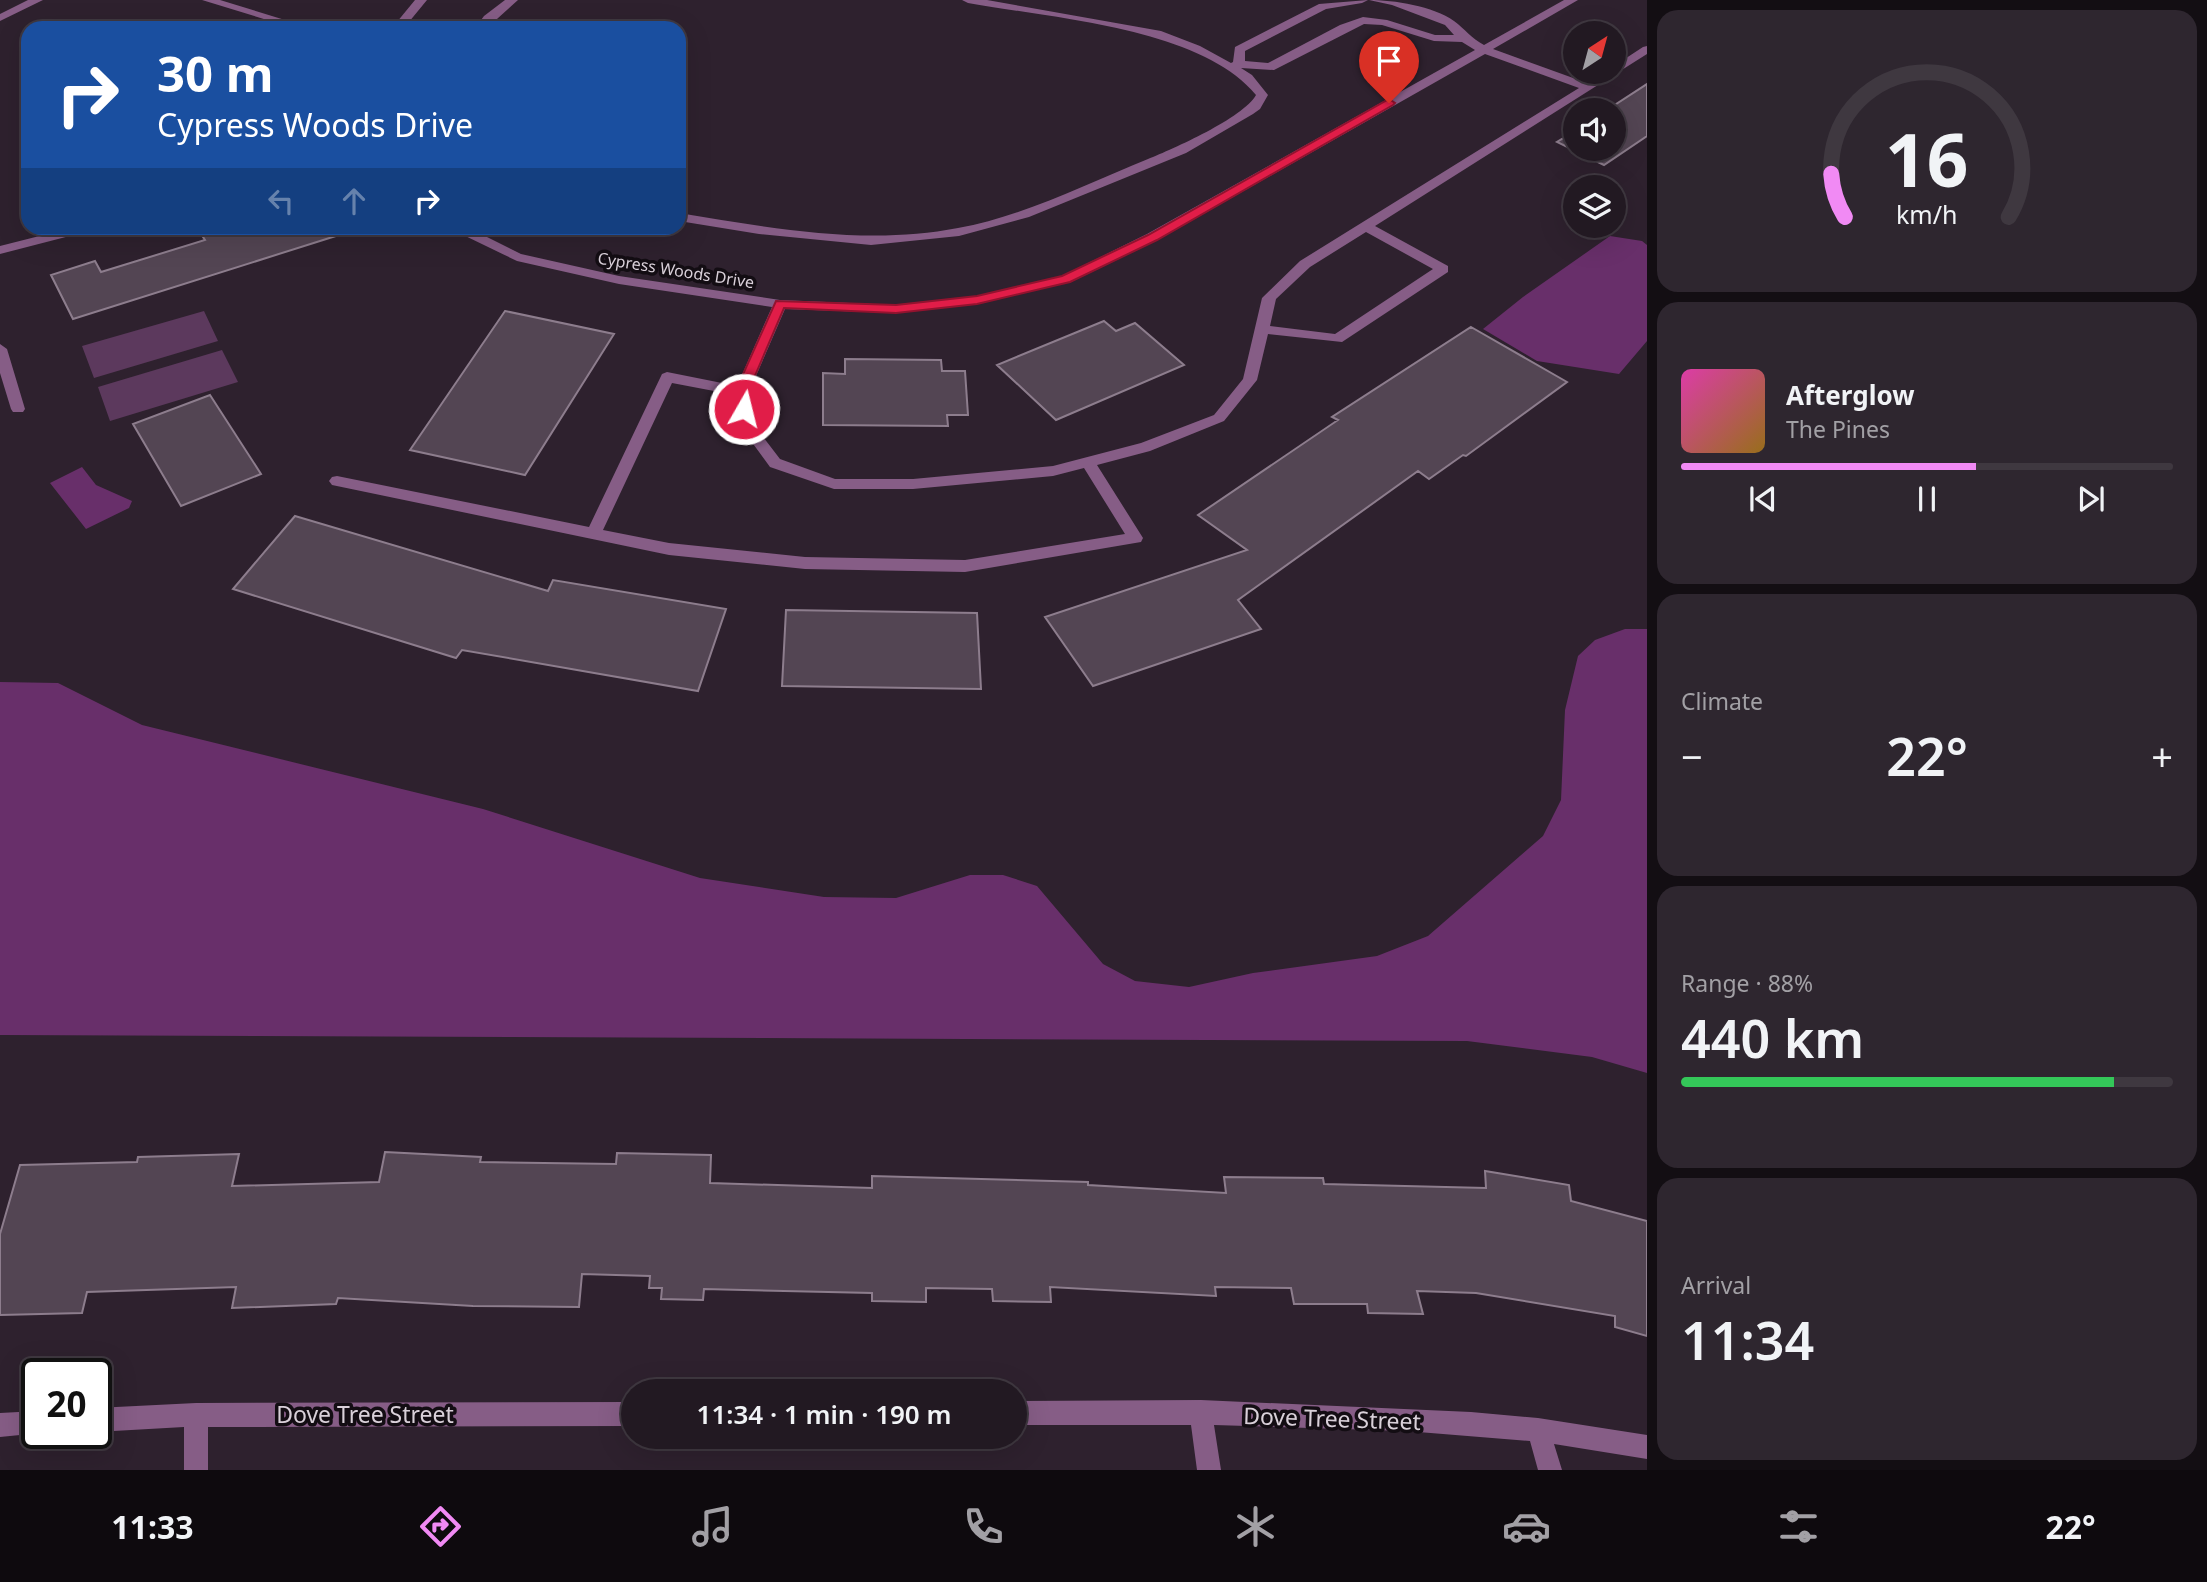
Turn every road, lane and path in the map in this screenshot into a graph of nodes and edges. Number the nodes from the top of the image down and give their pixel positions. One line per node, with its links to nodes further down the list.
1 (37, 0): 13 (street)
2 (208, 0): 15 (street)
3 (421, 0): 16 (street)
4 (512, 0): 17 (street)
5 (968, 0): 23 (street)
6 (1360, 0): 11 (street); 14 (street)
7 (1376, 0): 10 (street)
8 (1550, 0): 12 (street, Cypress Woods Drive)
9 (1572, 0): 12 (street, Cypress Woods Drive)
10 (1393, 1): 19 (street)
11 (1322, 3): 18 (street)
12 (1538, 18): 21 (street, Cypress Woods Drive)
13 (0, 19)
14 (1363, 20): 18 (street); 19 (street)
15 (281, 21)
16 (404, 21)
17 (486, 21)
18 (1306, 31): 23 (street); 23 (street)
19 (1464, 39): 21 (street)
20 (1647, 49): 22 (street)
21 (1484, 50): 25 (street); 31 (street, Cypress Woods Drive)
22 (1626, 63)
23 (1234, 66): 26 (street)
24 (1593, 84): 25 (street)
25 (1588, 87): 27 (street)
26 (686, 218)
27 (1366, 226): 32 (street); 32 (street)
28 (57, 235): 30 (street)
29 (474, 235): 31 (street, Cypress Woods Drive)
30 (0, 250)
31 (780, 304): 34 (street)
32 (1262, 329): 36 (street)
33 (0, 349): 35 (street)
34 (742, 392): 36 (street); 38 (street)
35 (19, 409)
36 (1088, 462): 38 (street)
37 (337, 481): 38 (street)
38 (594, 533)
39 (1201, 1412): 40 (street, Dove Tree Street); 46 (street, Dove Tree Street); 49 (street)
40 (1027, 1413)
41 (621, 1414): 42 (street, Dove Tree Street)
42 (196, 1415): 43 (street, Dove Tree Street); 48 (street)
43 (112, 1419)
44 (21, 1424): 45 (street)
45 (0, 1425)
46 (1538, 1430): 47 (street, Dove Tree Street); 50 (street)
47 (1647, 1447)
48 (196, 1470)
49 (1209, 1470)
50 (1550, 1470)

